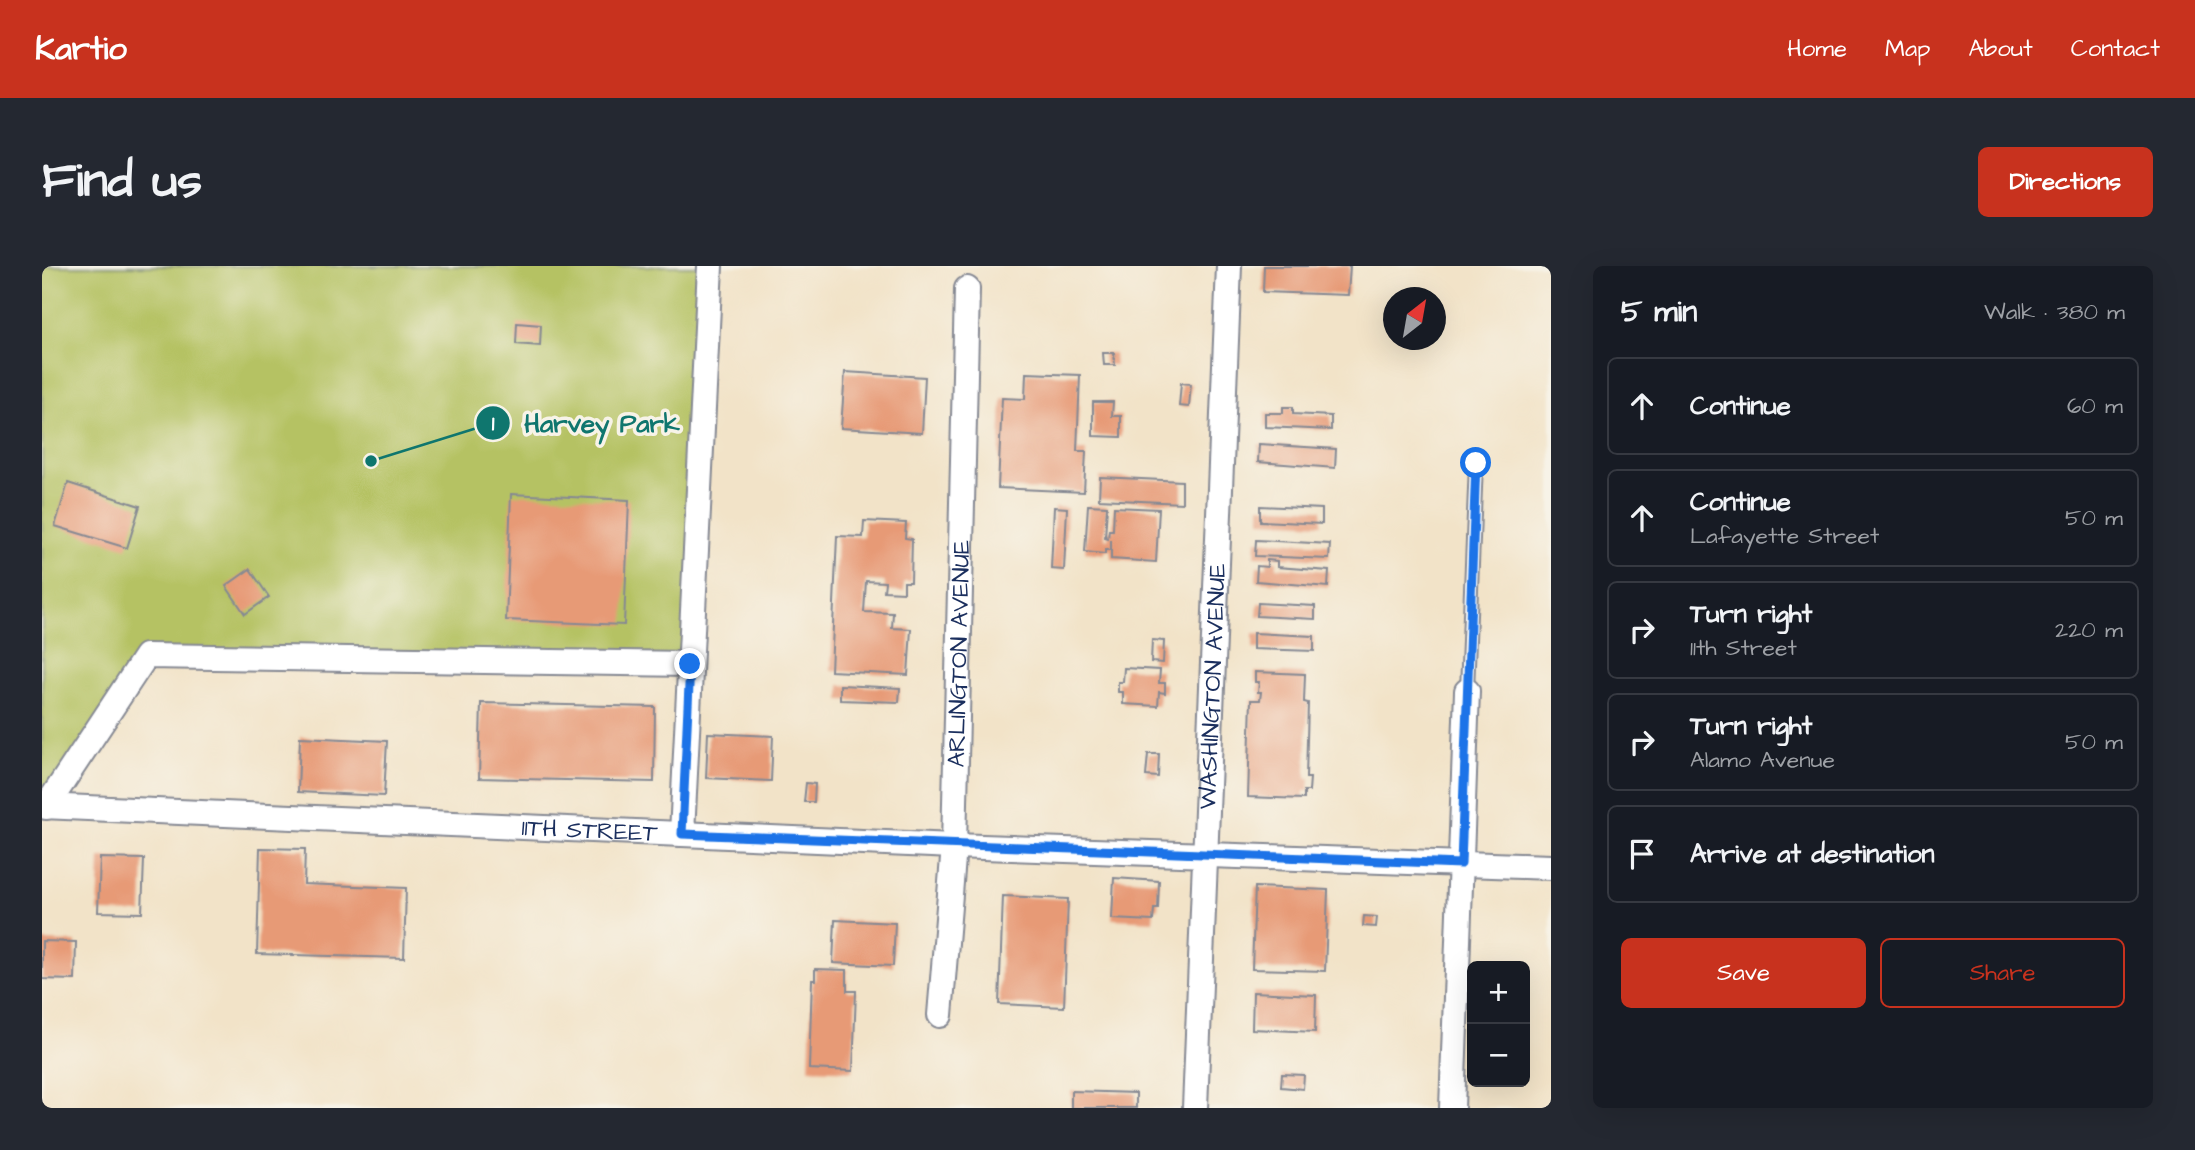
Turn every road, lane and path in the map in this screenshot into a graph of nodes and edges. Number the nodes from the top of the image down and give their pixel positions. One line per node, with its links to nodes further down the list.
1 (710, 266): 5 (street)
2 (1229, 266): 10 (street, WASHINGTON AVENUE)
3 (967, 289): 9 (street, ARLINGTON AVENUE)
4 (1476, 463): 6 (lane)
5 (690, 664): 7 (street); 8 (street)
6 (1467, 691): 11 (street)
7 (44, 807): 8 (street, 11TH STREET)
8 (682, 834): 9 (street, 11TH STREET)
9 (954, 846): 10 (street, 11TH STREET); 13 (street, ARLINGTON AVENUE)
10 (1206, 856): 11 (street, 11TH STREET); 14 (street, WASHINGTON AVENUE)
11 (1461, 864): 12 (street, 11TH STREET); 15 (street)
12 (1551, 867)
13 (940, 1015)
14 (1195, 1108)
15 (1452, 1108)

